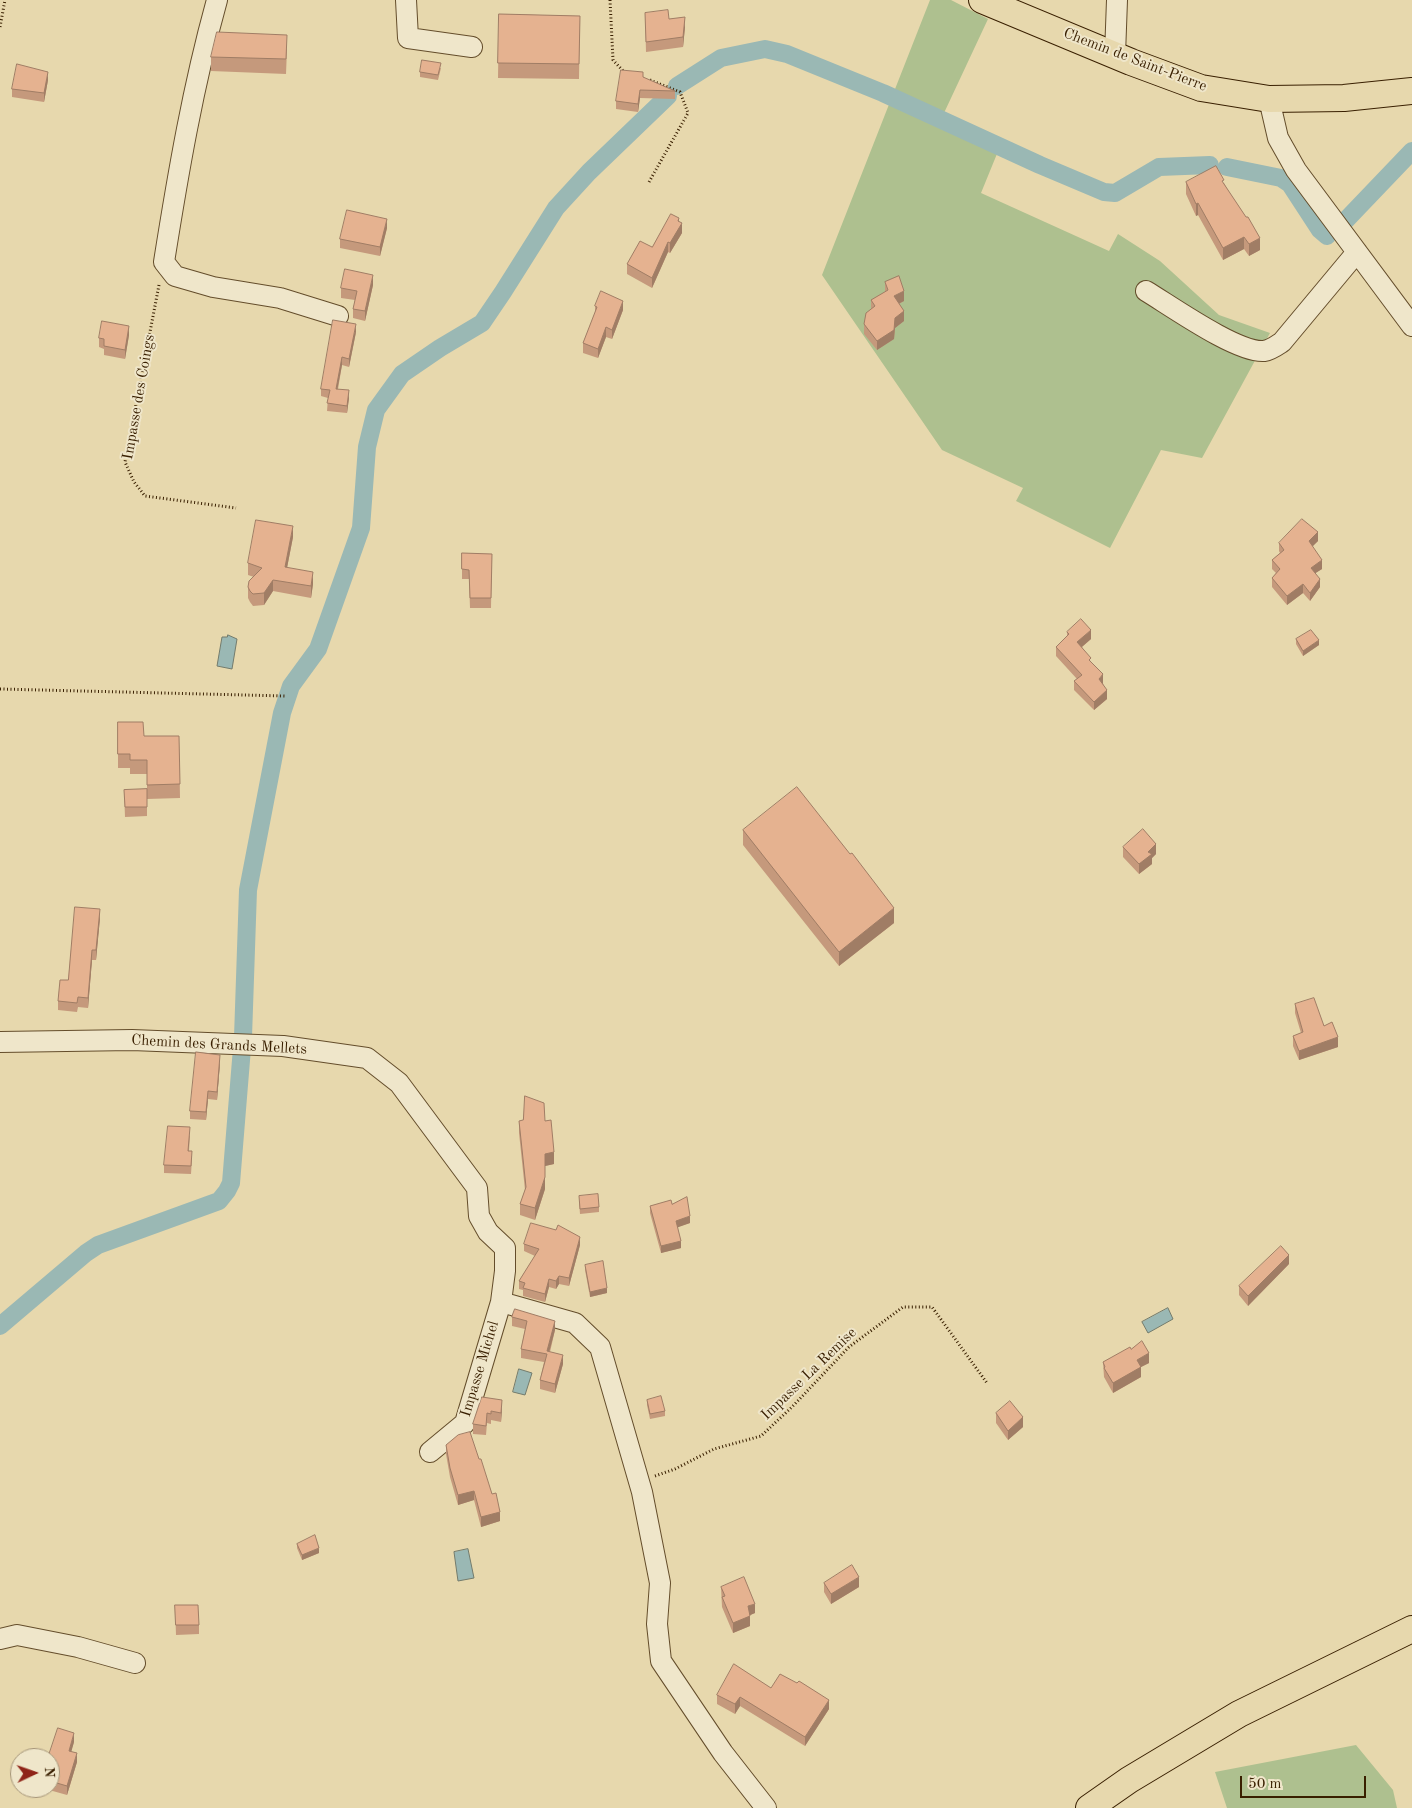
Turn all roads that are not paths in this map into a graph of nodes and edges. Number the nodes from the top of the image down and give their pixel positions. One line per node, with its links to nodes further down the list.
1 (217, 0): 11 (street)
2 (406, 0): 5 (street)
3 (982, 0): 6 (main road, Chemin de Saint-Pierre)
4 (1117, 0): 6 (street)
5 (472, 46)
6 (1115, 55): 8 (main road, Chemin de Saint-Pierre)
7 (1412, 91): 8 (main road, Chemin de Saint-Pierre)
8 (1269, 99): 9 (street)
9 (1356, 252): 10 (street); 12 (street)
10 (1146, 291)
11 (338, 316)
12 (1412, 326)
13 (0, 1042): 14 (street, Chemin des Grands Mellets)
14 (501, 1302): 15 (street, Impasse Michel); 19 (street)
15 (430, 1452)
16 (1412, 1629): 20 (main road)
17 (0, 1639): 18 (street)
18 (135, 1663)
19 (766, 1808)
20 (1089, 1808)

